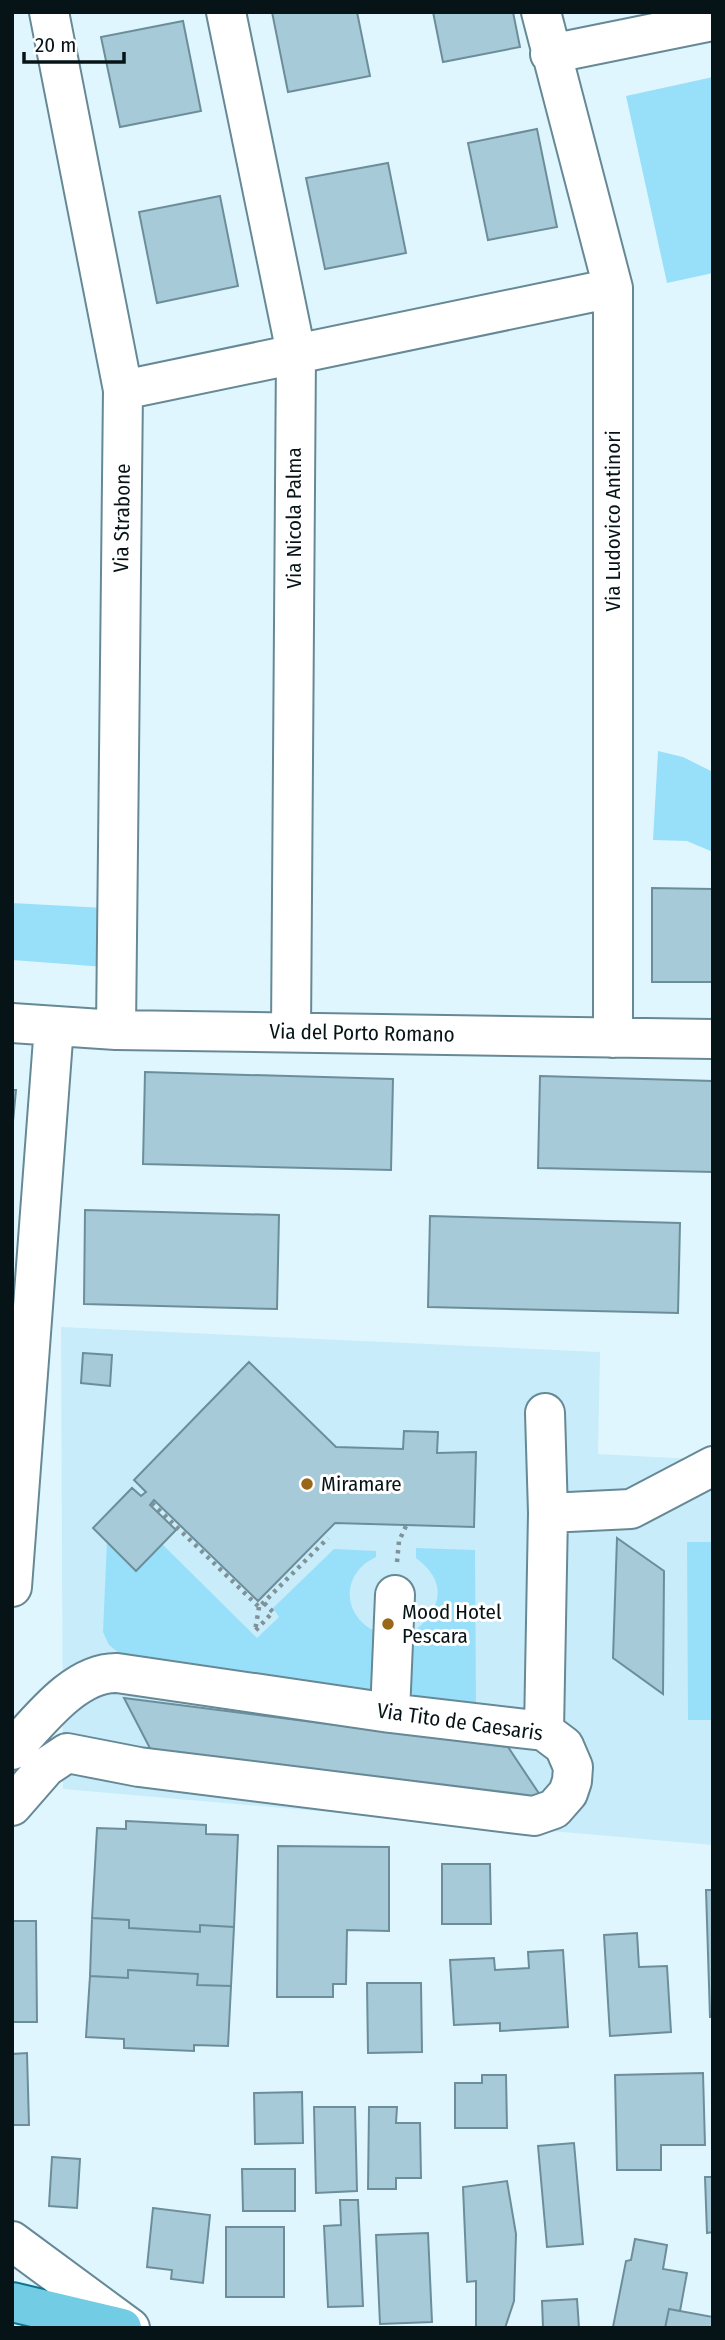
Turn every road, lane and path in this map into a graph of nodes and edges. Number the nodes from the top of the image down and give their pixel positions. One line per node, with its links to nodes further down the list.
1 (49, 12): 8 (street, Via Strabone)
2 (226, 12): 7 (street, Via Nicola Palma)
3 (541, 12): 5 (street, Via Ludovico Antinori)
4 (713, 21): 5 (street)
5 (550, 54): 6 (street, Via Ludovico Antinori)
6 (612, 288): 7 (street); 13 (street, Via Ludovico Antinori)
7 (296, 353): 8 (street); 12 (street, Via Nicola Palma)
8 (123, 390): 11 (street, Via Strabone)
9 (12, 1023): 10 (street, Via del Porto Romano)
10 (54, 1026): 11 (street, Via del Porto Romano); 22 (street)
11 (116, 1030): 12 (street, Via del Porto Romano)
12 (291, 1032): 13 (street, Via del Porto Romano)
13 (613, 1038): 14 (street, Via del Porto Romano)
14 (713, 1038)
15 (545, 1413): 18 (street)
16 (713, 1466): 18 (street)
17 (152, 1503): 25 (path)
18 (548, 1513): 28 (street)
19 (406, 1526): 21 (path)
20 (328, 1538): 25 (path)
21 (399, 1541)
22 (12, 1587)
23 (395, 1595): 27 (street)
24 (260, 1599): 25 (path, bridge)
25 (259, 1607)
26 (82, 1684): 27 (street, Via Tito de Caesaris); 29 (street, Via Tito de Caesaris); 30 (street, Via Tito de Caesaris)
27 (390, 1713): 28 (street, Via Tito de Caesaris)
28 (544, 1731): 30 (street, Via Tito de Caesaris)
29 (26, 1753): 30 (street, Via Tito de Caesaris); 31 (street, Via Tito de Caesaris)
30 (104, 1760)
31 (12, 1806)
32 (12, 2241): 35 (street)
33 (12, 2302): 34 (main road)
34 (122, 2328)
35 (130, 2328)

